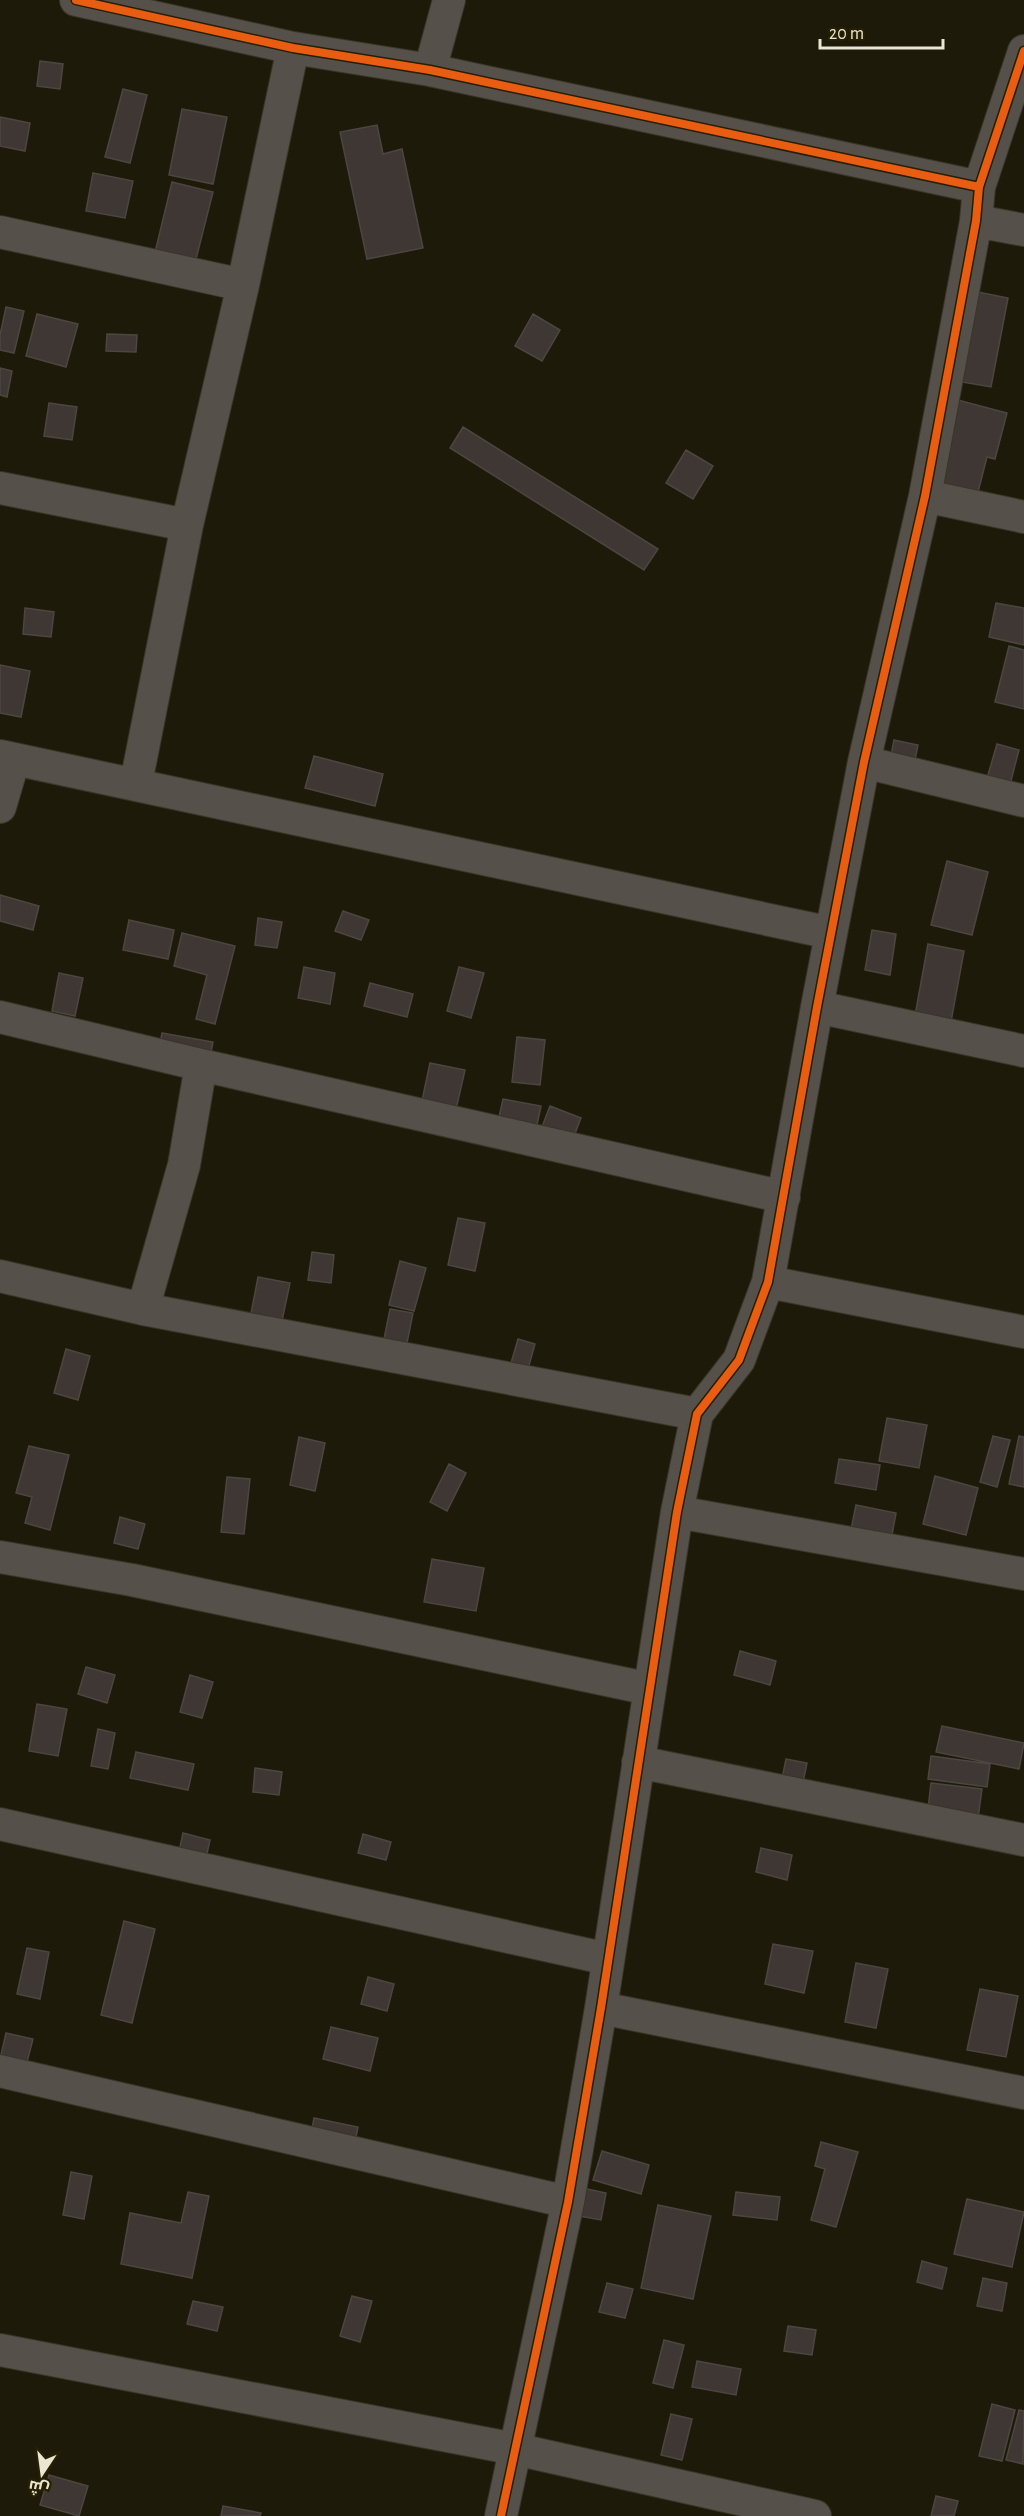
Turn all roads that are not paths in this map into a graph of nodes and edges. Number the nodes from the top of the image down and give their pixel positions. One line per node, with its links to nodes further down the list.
1 (76, 0): 3 (street)
2 (449, 0): 5 (street)
3 (293, 48): 5 (street); 10 (street)
4 (1024, 51): 6 (street)
5 (430, 70): 6 (street)
6 (979, 187): 7 (street)
7 (976, 221): 8 (street); 12 (street)
8 (1024, 230)
9 (0, 232): 10 (street)
10 (243, 285): 14 (street)
11 (0, 488): 14 (street)
12 (925, 496): 13 (street); 16 (street)
13 (1024, 517)
14 (187, 525): 17 (street)
15 (7, 757): 17 (street); 19 (street)
16 (864, 762): 18 (street); 20 (street)
17 (136, 783): 20 (street)
18 (1024, 801)
19 (0, 807)
20 (831, 933): 21 (street)
21 (817, 1007): 23 (street); 25 (street)
22 (0, 1017): 24 (street)
23 (1024, 1051)
24 (201, 1065): 25 (street); 28 (street)
25 (784, 1197): 27 (street)
26 (0, 1276): 28 (street)
27 (768, 1281): 29 (street); 30 (street)
28 (143, 1309): 30 (street)
29 (1024, 1332)
30 (697, 1414): 31 (street)
31 (677, 1512): 33 (street); 34 (street)
32 (0, 1557): 34 (street)
33 (1024, 1574)
34 (650, 1689): 35 (street)
35 (638, 1762): 37 (street); 38 (street)
36 (0, 1824): 38 (street)
37 (1024, 1840)
38 (608, 1959): 39 (street)
39 (600, 2008): 41 (street); 42 (street)
40 (0, 2071): 42 (street)
41 (1024, 2093)
42 (568, 2202): 44 (street)
43 (0, 2350): 44 (street)
44 (515, 2449): 45 (street); 46 (street)
45 (501, 2516)
46 (815, 2516)

